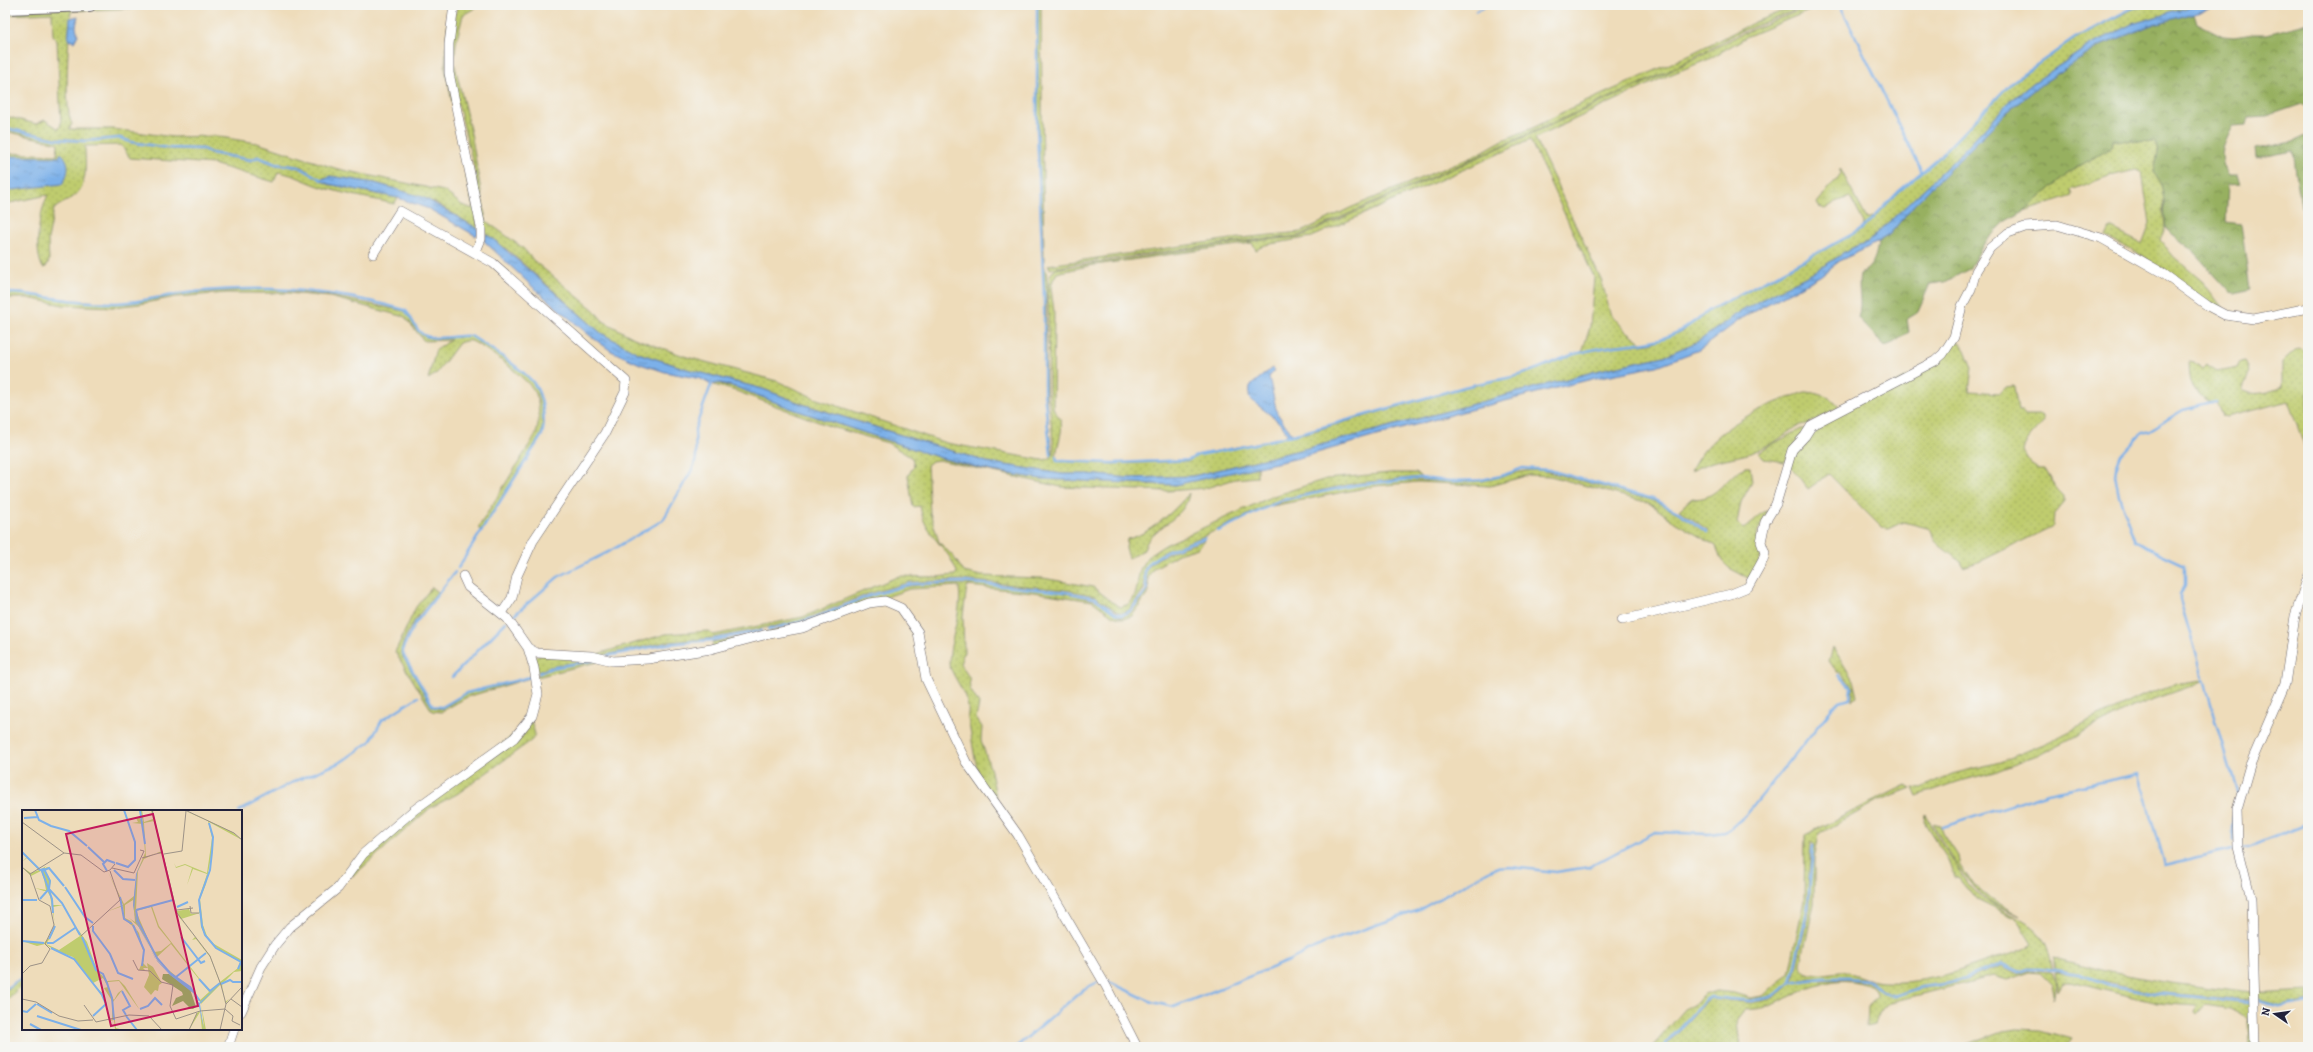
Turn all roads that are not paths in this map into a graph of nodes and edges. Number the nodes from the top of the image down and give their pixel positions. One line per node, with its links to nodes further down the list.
1 (90, 5): 3 (street)
2 (454, 5): 4 (street)
3 (5, 8)
4 (476, 251): 5 (street); 9 (street)
5 (373, 254)
6 (2308, 308): 10 (street)
7 (463, 576): 9 (street)
8 (2308, 577): 16 (street)
9 (502, 613): 11 (street)
10 (1622, 620)
11 (528, 648): 12 (street); 15 (street)
12 (242, 1010)
13 (234, 1030): 14 (street)
14 (228, 1047)
15 (1137, 1047)
16 (2255, 1047)

